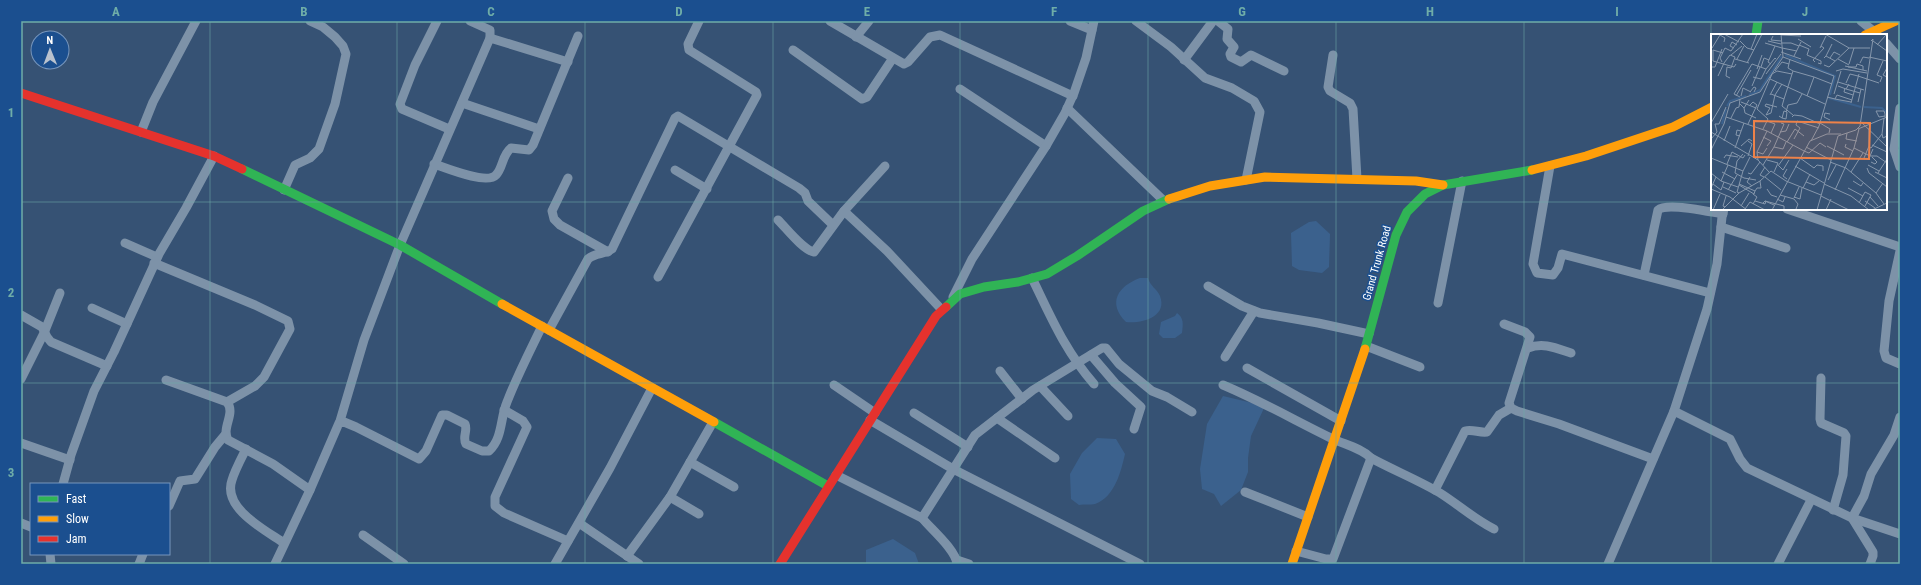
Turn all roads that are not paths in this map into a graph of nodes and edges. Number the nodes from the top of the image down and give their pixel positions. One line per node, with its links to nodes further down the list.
1 (196, 21): 38 (street)
2 (310, 21): 53 (street)
3 (437, 21): 36 (street)
4 (470, 21): 20 (street)
5 (699, 21): 39 (street)
6 (830, 21): 19 (street)
7 (869, 21): 19 (street)
8 (1070, 21): 15 (street)
9 (1136, 21): 26 (street)
10 (1213, 21): 26 (street)
11 (1218, 21): 28 (street)
12 (1758, 21): 17 (main road)
13 (1861, 21): 16 (street)
14 (1896, 21): 16 (main road)
15 (1093, 25): 31 (street)
16 (1876, 33)
17 (1756, 34)
18 (578, 36): 27 (street)
19 (856, 37): 24 (street)
20 (490, 38): 27 (street); 32 (street)
21 (1887, 44): 25 (street)
22 (793, 50): 24 (street)
23 (1333, 55): 48 (street)
24 (893, 58): 31 (street)
25 (1900, 59)
26 (1184, 60): 49 (street)
27 (568, 62): 37 (street)
28 (1284, 71)
29 (960, 89): 40 (street)
30 (21, 92): 38 (main road)
31 (1073, 96): 33 (street)
32 (462, 103): 36 (street); 37 (street)
33 (1067, 108): 40 (street); 54 (street)
34 (1711, 108): 44 (main road, Grand Trunk Road)
35 (1900, 108): 45 (street)
36 (449, 129): 42 (street)
37 (540, 129): 42 (street)
38 (141, 132): 41 (main road)
39 (731, 146): 52 (street); 59 (street); 66 (street)
40 (1046, 146): 75 (street)
41 (214, 156): 53 (main road); 67 (street)
42 (434, 164): 62 (street)
43 (885, 166): 56 (street)
44 (1550, 166): 50 (main road, Grand Trunk Road); 68 (street)
45 (1900, 167)
46 (675, 170): 52 (street)
47 (568, 178): 66 (street)
48 (1357, 179): 49 (main road); 51 (main road)
49 (1246, 180): 54 (main road)
50 (1462, 181): 51 (main road, Grand Trunk Road); 74 (street)
51 (1443, 185): 84 (main road, Grand Trunk Road)
52 (707, 189): 69 (street)
53 (284, 190): 62 (main road)
54 (1164, 201): 70 (main road)
55 (1790, 210): 63 (street)
56 (844, 211): 59 (street); 77 (street)
57 (1723, 212): 60 (street); 68 (street)
58 (778, 220): 59 (street)
59 (834, 225)
60 (1721, 227): 64 (street); 73 (street)
61 (125, 243): 67 (street)
62 (400, 245): 82 (main road); 116 (street)
63 (1900, 247)
64 (1786, 248)
65 (1900, 251): 90 (street)
66 (608, 252): 82 (street)
67 (156, 260): 80 (street); 105 (street)
68 (1644, 275): 73 (street)
69 (658, 277)
70 (1032, 278): 75 (main road); 91 (street)
71 (1208, 286): 78 (street)
72 (60, 293): 83 (street)
73 (1710, 293): 108 (street)
74 (1438, 303)
75 (950, 304): 77 (main road)
76 (92, 308): 80 (street)
77 (942, 310): 111 (main road)
78 (1254, 311): 84 (street); 89 (street)
79 (21, 315): 83 (street)
80 (127, 324): 92 (street)
81 (1504, 324): 86 (street)
82 (546, 328): 103 (main road); 107 (street)
83 (44, 333): 92 (street); 97 (street)
84 (1369, 334): 85 (main road, Grand Trunk Road)
85 (1366, 346): 93 (street); 115 (main road, Grand Trunk Road)
86 (1528, 348): 87 (street); 106 (street)
87 (1570, 353)
88 (1091, 355): 91 (street); 109 (street); 118 (street)
89 (1225, 357)
90 (1900, 364)
91 (1077, 365): 99 (street); 102 (street)
92 (107, 366): 126 (street)
93 (1420, 367)
94 (1247, 368): 115 (street)
95 (1000, 371): 104 (street)
96 (1821, 378): 140 (street)
97 (21, 379)
98 (166, 380): 105 (street)
99 (1094, 384)
100 (834, 385): 111 (street)
101 (1223, 385): 120 (street)
102 (1040, 386): 104 (street); 112 (street)
103 (652, 388): 117 (main road); 145 (street)
104 (1022, 399): 114 (street)
105 (227, 402): 119 (street)
106 (1511, 408): 127 (street); 135 (street)
107 (504, 410): 116 (street); 149 (street)
108 (1674, 410): 127 (street); 138 (street)
109 (1192, 412)
110 (914, 413): 122 (street)
111 (873, 416): 129 (street); 130 (main road)
112 (1068, 416)
113 (1900, 417): 144 (street)
114 (997, 418): 122 (street); 124 (street)
115 (1341, 420): 120 (main road, Grand Trunk Road)
116 (340, 422): 134 (street)
117 (713, 422): 128 (street); 132 (main road)
118 (1134, 428)
119 (225, 435): 123 (street); 139 (street)
120 (1335, 439): 125 (street); 142 (main road, Grand Trunk Road)
121 (21, 443): 126 (street)
122 (968, 447): 129 (street)
123 (246, 449): 134 (street); 150 (street)
124 (1055, 458)
125 (1370, 458): 135 (street); 151 (street)
126 (70, 460): 131 (street)
127 (1653, 460): 162 (street)
128 (690, 462): 133 (street); 137 (street)
129 (953, 469): 143 (street); 160 (street)
130 (836, 474): 132 (main road); 143 (street)
131 (63, 483)
132 (828, 486): 158 (main road)
133 (734, 488)
134 (310, 490): 150 (street)
135 (1435, 490): 146 (street)
136 (1245, 492): 142 (street)
137 (670, 497): 141 (street); 152 (street)
138 (1811, 500): 140 (street); 163 (street)
139 (170, 504)
140 (1833, 510): 144 (street)
141 (699, 514)
142 (1308, 517): 151 (main road, Grand Trunk Road)
143 (922, 518): 153 (street)
144 (1852, 518): 147 (street); 164 (street)
145 (579, 523): 149 (street); 152 (street)
146 (1494, 529)
147 (1900, 534)
148 (363, 535): 155 (street)
149 (568, 541): 156 (street)
150 (284, 543): 154 (street)
151 (1296, 551): 161 (main road, Grand Trunk Road)
152 (627, 556): 157 (street)
153 (957, 562): 159 (street)
154 (278, 563)
155 (404, 564)
156 (555, 564)
157 (639, 564)
158 (780, 564)
159 (969, 564)
160 (1140, 564)
161 (1292, 564)
162 (1608, 564)
163 (1778, 564)
164 (1870, 564)

